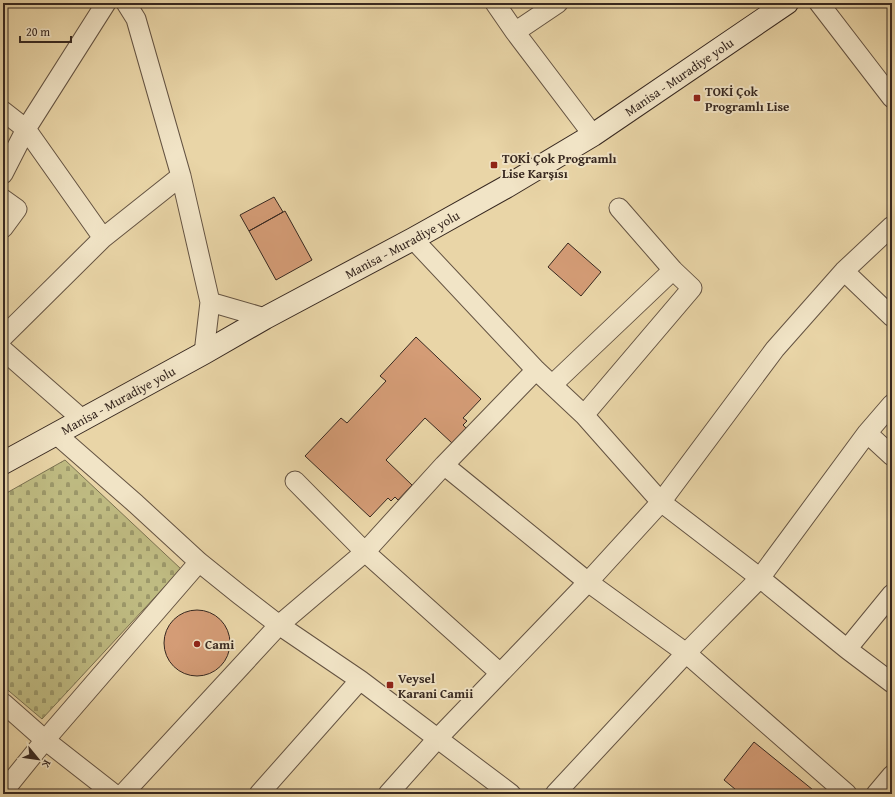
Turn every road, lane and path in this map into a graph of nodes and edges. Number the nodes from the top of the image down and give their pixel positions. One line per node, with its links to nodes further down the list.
1 (106, 3): 10 (street)
2 (126, 3): 13 (street)
3 (495, 3): 7 (street)
4 (558, 3): 7 (street)
5 (787, 3): 11 (main road, Manisa - Muradiye yolu)
6 (819, 3): 8 (street)
7 (515, 32): 11 (street)
8 (892, 98)
9 (3, 111): 10 (street)
10 (26, 129): 12 (street); 18 (street)
11 (593, 135): 19 (main road, Manisa - Muradiye yolu)
12 (3, 174)
13 (181, 176): 18 (street); 22 (street)
14 (3, 199): 17 (street)
15 (619, 208): 20 (street)
16 (892, 226): 21 (street)
17 (3, 228)
18 (103, 238): 25 (street)
19 (413, 239): 24 (main road, Manisa - Muradiye yolu); 28 (street)
20 (673, 270): 29 (street); 31 (street)
21 (844, 271): 23 (street); 39 (street)
22 (210, 302): 24 (street); 27 (street)
23 (892, 317)
24 (265, 318): 27 (main road, Manisa - Muradiye yolu)
25 (3, 337)
26 (3, 350): 32 (street)
27 (204, 353): 32 (main road, Manisa - Muradiye yolu)
28 (536, 370): 29 (street); 37 (street)
29 (552, 385): 31 (street)
30 (892, 404): 33 (street)
31 (584, 415): 39 (street)
32 (83, 420): 34 (main road, Manisa - Muradiye yolu)
33 (867, 433): 35 (street); 42 (street)
34 (56, 434): 36 (main road, Manisa - Muradiye yolu); 41 (street)
35 (892, 456)
36 (3, 463)
37 (444, 465): 40 (street); 43 (street)
38 (295, 481): 40 (street)
39 (661, 502): 42 (street); 43 (street)
40 (365, 552): 45 (street); 48 (street)
41 (199, 562): 45 (street); 53 (street)
42 (760, 578): 46 (street); 47 (street)
43 (588, 582): 47 (street); 48 (street)
44 (892, 594): 46 (street)
45 (279, 625): 49 (street); 57 (street)
46 (847, 649): 50 (street)
47 (686, 653): 61 (street); 62 (street)
48 (500, 673): 52 (street)
49 (360, 680): 52 (street); 58 (street)
50 (892, 683)
51 (3, 703): 53 (street)
52 (438, 739): 59 (street); 60 (street)
53 (45, 740): 55 (street); 56 (street)
54 (892, 776): 63 (street)
55 (3, 792)
56 (114, 794)
57 (123, 794)
58 (260, 794)
59 (388, 794)
60 (511, 794)
61 (555, 794)
62 (847, 794)
63 (876, 794)

